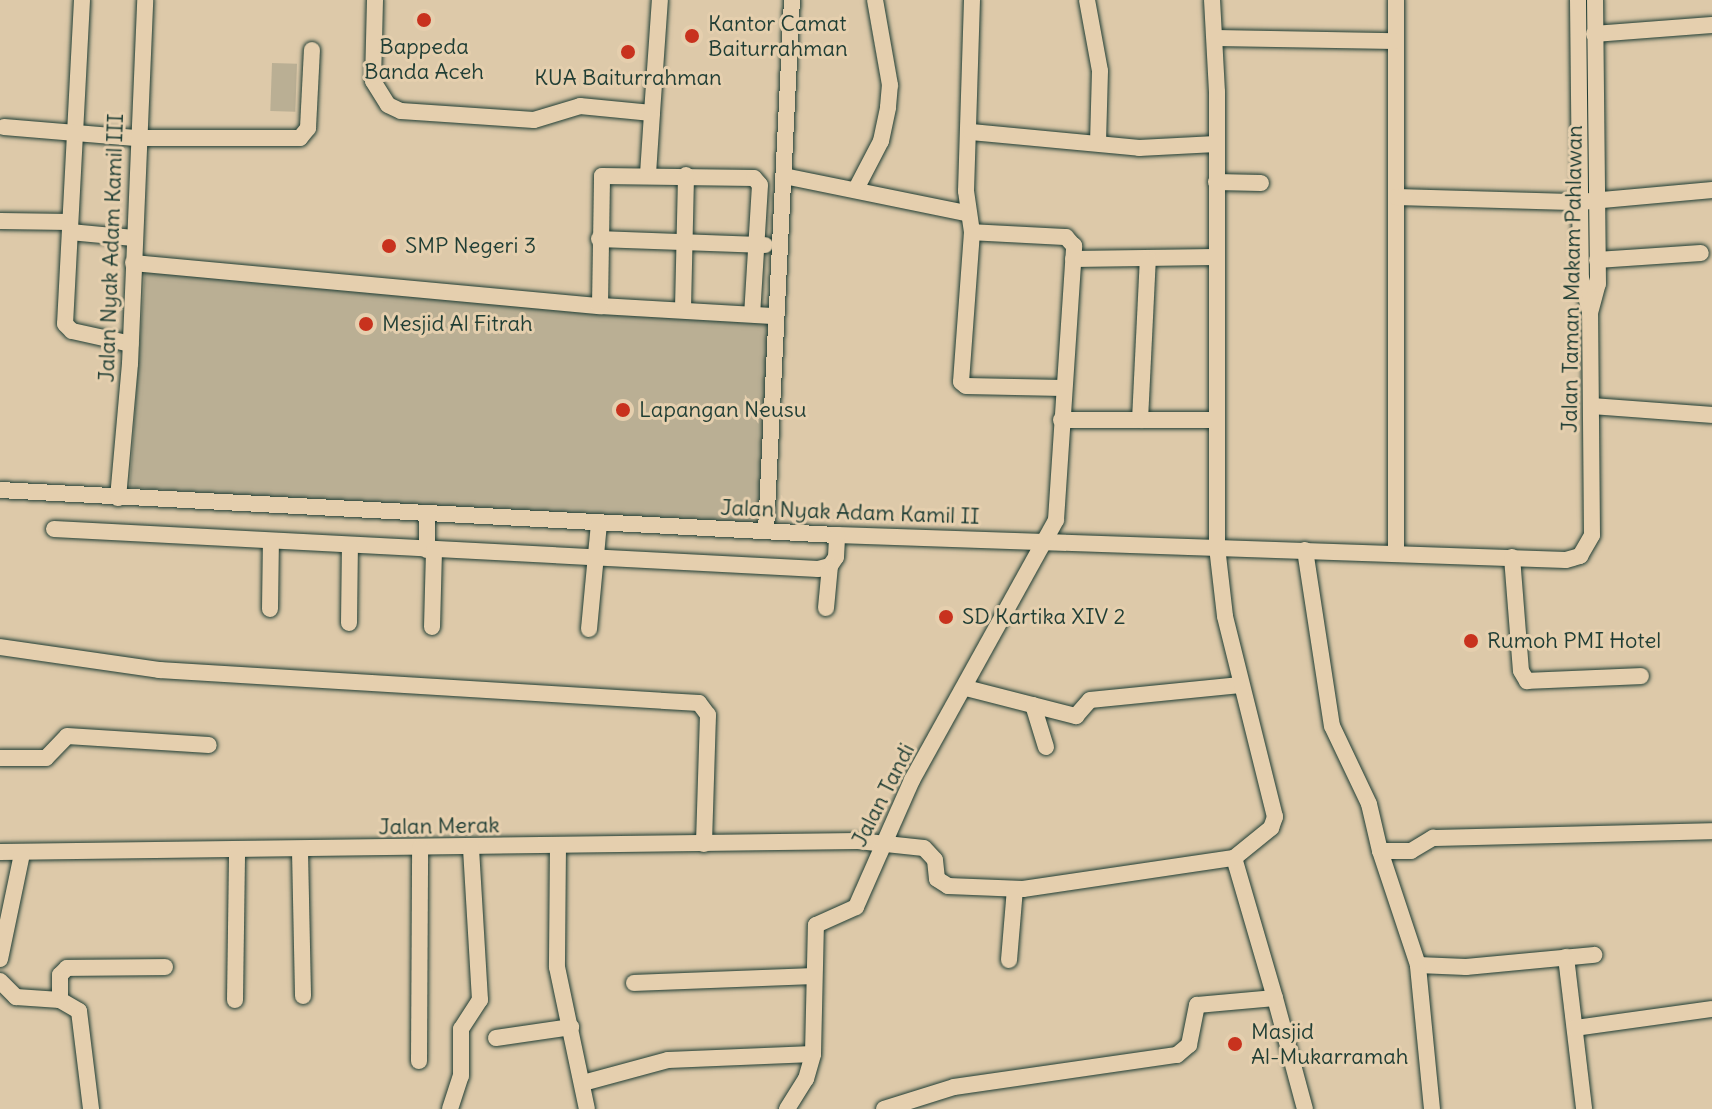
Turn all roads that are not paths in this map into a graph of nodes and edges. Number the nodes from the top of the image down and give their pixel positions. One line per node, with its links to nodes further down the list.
1 (82, 0): 22 (street)
2 (145, 0): 24 (street, Jalan Nyak Adam Kamil III)
3 (375, 0): 20 (street)
4 (660, 0): 20 (street)
5 (792, 0): 29 (street)
6 (875, 0): 32 (street)
7 (972, 0): 23 (street)
8 (1087, 0): 25 (street)
9 (1212, 0): 15 (street)
10 (1396, 0): 16 (street)
11 (1578, 0): 18 (street)
12 (1595, 0): 14 (street, Jalan Taman Makam Pahlawan)
13 (1712, 25): 14 (street)
14 (1594, 34): 19 (street, Jalan Taman Makam Pahlawan)
15 (1216, 38): 16 (street); 26 (street)
16 (1395, 41): 35 (street)
17 (312, 50): 24 (street)
18 (1578, 79): 19 (street); 36 (street)
19 (1595, 79): 36 (street, Jalan Taman Makam Pahlawan)
20 (652, 113): 27 (street)
21 (4, 127): 22 (street)
22 (74, 129): 24 (street); 40 (street)
23 (971, 132): 25 (street); 34 (street)
24 (136, 138): 42 (street, Jalan Nyak Adam Kamil III)
25 (1098, 141): 26 (street)
26 (1216, 144): 30 (street)
27 (648, 174): 28 (street); 43 (street)
28 (686, 175): 44 (street); 45 (street)
29 (784, 176): 32 (street); 46 (street)
30 (1216, 182): 31 (street); 48 (street)
31 (1261, 183)
32 (856, 189): 37 (street)
33 (1712, 190): 36 (street)
34 (966, 191): 37 (street); 38 (street)
35 (1396, 197): 36 (street); 78 (street)
36 (1588, 199): 51 (street, Jalan Taman Makam Pahlawan); 55 (street)
37 (931, 203): 38 (street)
38 (966, 213): 41 (street)
39 (0, 221): 40 (street)
40 (70, 227): 42 (street); 58 (street)
41 (972, 232): 49 (street); 59 (street)
42 (134, 238): 52 (street, Jalan Nyak Adam Kamil III)
43 (599, 239): 44 (street); 53 (street)
44 (683, 242): 45 (street); 54 (street)
45 (757, 245): 46 (street); 56 (street)
46 (778, 245): 57 (street)
47 (1701, 253): 51 (street)
48 (1215, 257): 50 (street); 64 (street)
49 (1073, 259): 50 (street); 59 (street, Jalan Tandi)
50 (1148, 259): 63 (street)
51 (1597, 260): 55 (street, Jalan Taman Makam Pahlawan)
52 (133, 263): 53 (street); 58 (street, Jalan Nyak Adam Kamil III)
53 (600, 306): 54 (street)
54 (683, 309): 56 (street)
55 (1590, 313): 60 (street, Jalan Taman Makam Pahlawan)
56 (752, 314): 57 (street)
57 (773, 316): 70 (street)
58 (131, 344): 66 (street, Jalan Nyak Adam Kamil III)
59 (1063, 388): 62 (street, Jalan Tandi)
60 (1593, 406): 61 (street); 79 (street, Jalan Taman Makam Pahlawan)
61 (1712, 415)
62 (1061, 420): 63 (street); 73 (street, Jalan Tandi)
63 (1140, 420): 64 (street)
64 (1215, 420): 75 (street)
65 (0, 490): 66 (street, Jalan Nyak Adam Kamil II)
66 (118, 498): 67 (street, Jalan Nyak Adam Kamil II)
67 (427, 515): 68 (street, Jalan Nyak Adam Kamil II); 76 (street)
68 (599, 524): 70 (street, Jalan Nyak Adam Kamil II); 81 (street)
69 (54, 529): 72 (street)
70 (766, 531): 71 (street, Jalan Nyak Adam Kamil II)
71 (837, 535): 73 (street, Jalan Nyak Adam Kamil II); 82 (street)
72 (271, 541): 74 (street); 84 (street)
73 (1047, 541): 75 (street, Jalan Nyak Adam Kamil II); 91 (street, Jalan Tandi)
74 (350, 545): 76 (street); 85 (street)
75 (1217, 547): 77 (street, Jalan Nyak Adam Kamil II); 90 (street)
76 (430, 550): 81 (street); 86 (street)
77 (1305, 550): 78 (street, Jalan Nyak Adam Kamil II); 104 (street)
78 (1396, 552): 80 (street, Jalan Nyak Adam Kamil II)
79 (1580, 556): 80 (street, Jalan Nyak Adam Kamil II)
80 (1512, 557): 89 (street)
81 (596, 560): 82 (street); 87 (street)
82 (830, 566): 83 (street)
83 (826, 608)
84 (270, 609)
85 (349, 623)
86 (432, 627)
87 (589, 629)
88 (0, 647): 98 (street)
89 (1641, 676)
90 (1240, 685): 92 (street); 107 (street)
91 (966, 688): 92 (street); 97 (street, Jalan Tandi)
92 (1033, 705): 94 (street)
93 (209, 745): 95 (street)
94 (1046, 747)
95 (0, 758)
96 (1712, 831): 104 (street)
97 (880, 843): 98 (street, Jalan Merak); 108 (street, Jalan Merak); 115 (street, Jalan Tandi)
98 (704, 844): 99 (street, Jalan Merak)
99 (558, 845): 101 (street, Jalan Merak); 123 (street)
100 (420, 848): 101 (street, Jalan Merak); 103 (street, Jalan Merak); 127 (street)
101 (471, 848): 131 (street)
102 (237, 851): 103 (street, Jalan Merak); 106 (street, Jalan Merak); 121 (street)
103 (300, 851): 118 (street)
104 (1380, 851): 113 (street)
105 (0, 852): 106 (street, Jalan Merak)
106 (22, 854): 111 (street)
107 (1234, 858): 108 (street); 119 (street)
108 (1015, 889): 112 (street)
109 (1594, 955): 110 (street)
110 (1566, 957): 113 (street); 124 (street)
111 (0, 959)
112 (1009, 960)
113 (1418, 965): 135 (street)
114 (165, 967): 120 (street)
115 (813, 976): 117 (street); 126 (street, Jalan Tandi)
116 (0, 981): 120 (street)
117 (634, 983)
118 (303, 996)
119 (1275, 998): 133 (street); 134 (street)
120 (60, 1000): 130 (street)
121 (235, 1000)
122 (1712, 1009): 124 (street)
123 (571, 1027): 125 (street); 128 (street)
124 (1575, 1028): 136 (street)
125 (496, 1038)
126 (813, 1054): 128 (street); 129 (street, Jalan Tandi)
127 (419, 1061)
128 (583, 1083): 132 (street)
129 (793, 1108)
130 (91, 1109)
131 (450, 1109)
132 (587, 1109)
133 (884, 1109)
134 (1305, 1109)
135 (1432, 1109)
136 (1584, 1109)

